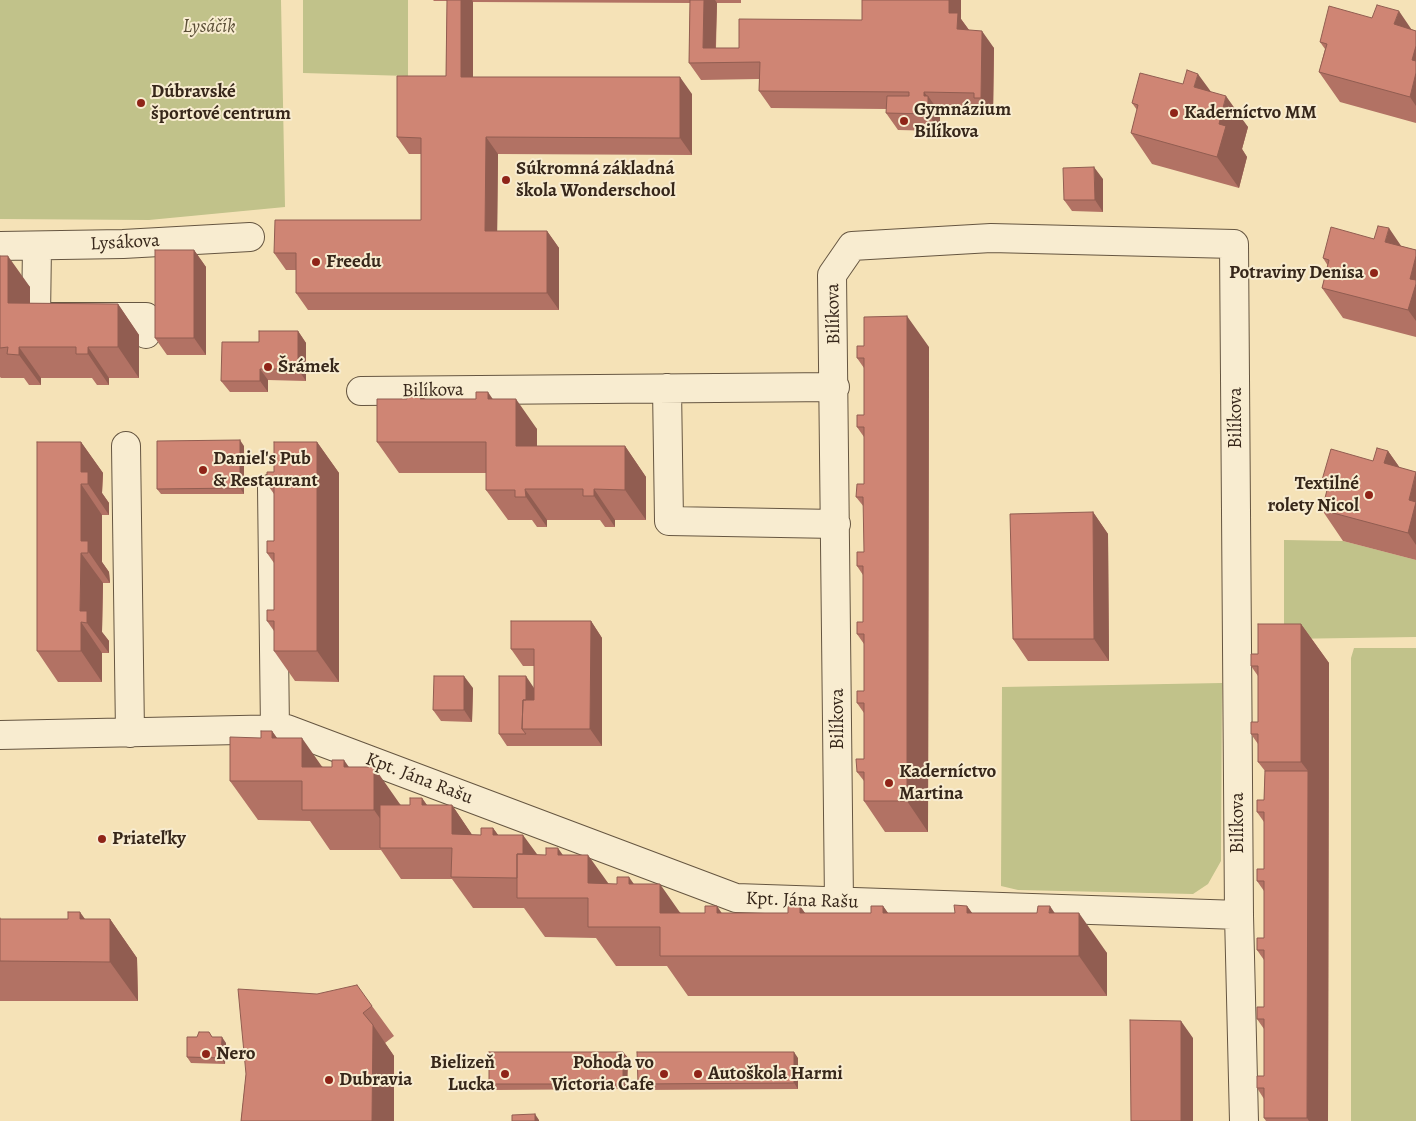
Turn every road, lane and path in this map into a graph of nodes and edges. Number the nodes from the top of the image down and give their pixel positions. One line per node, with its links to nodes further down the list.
1 (250, 237): 3 (street, Lysákova)
2 (0, 246): 3 (street, Lysákova)
3 (37, 246): 4 (street)
4 (146, 334)
5 (835, 387): 6 (street, Bilíkova); 10 (street, Bilíkova); 15 (street, Bilíkova)
6 (667, 388): 7 (street, Bilíkova); 10 (street)
7 (361, 391)
8 (126, 446): 12 (street)
9 (272, 488): 11 (street)
10 (836, 524): 14 (street, Bilíkova)
11 (275, 730): 12 (street, Kpt. Jána Rašu); 14 (street, Kpt. Jána Rašu)
12 (130, 733): 13 (street, Kpt. Jána Rašu)
13 (0, 735)
14 (839, 902): 15 (street, Kpt. Jána Rašu)
15 (1239, 915): 16 (street, Bilíkova)
16 (1244, 1121)

